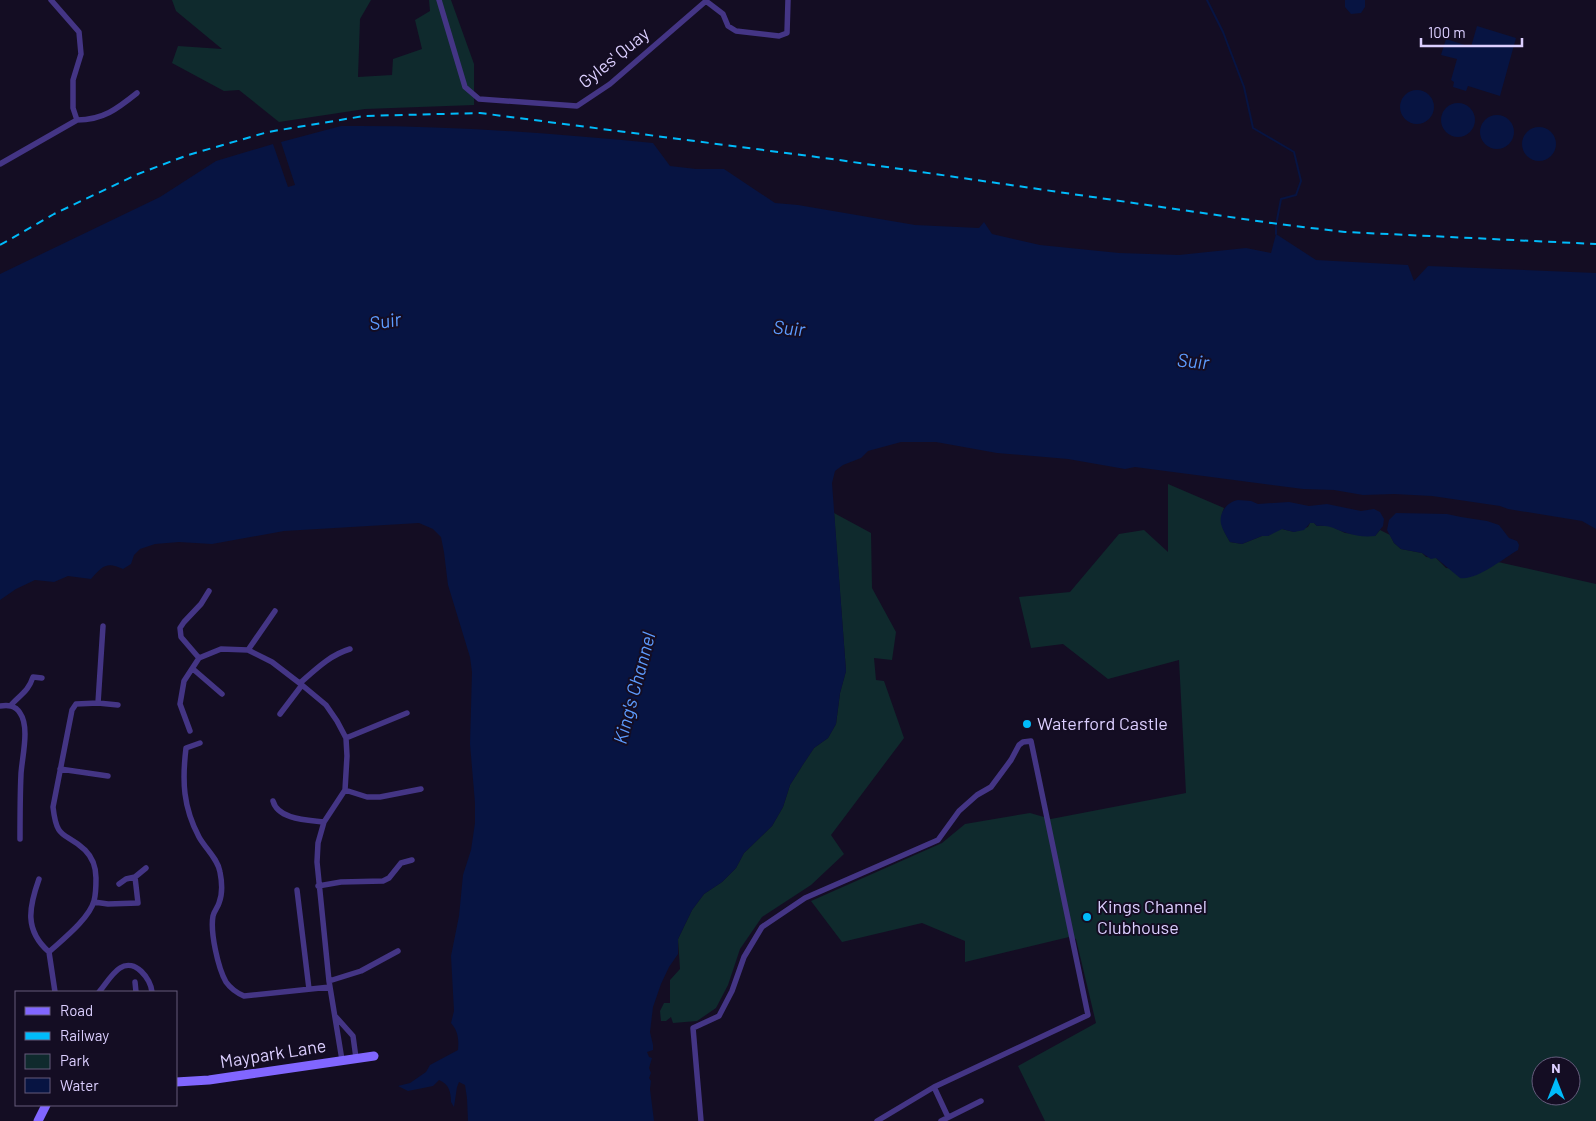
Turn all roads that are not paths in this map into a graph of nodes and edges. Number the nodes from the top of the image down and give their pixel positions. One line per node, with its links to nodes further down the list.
1 (51, 0): 5 (street)
2 (439, 0): 3 (street, Gyles' Quay)
3 (788, 0)
4 (136, 94): 5 (street)
5 (77, 120): 6 (street)
6 (0, 164)
7 (209, 591): 12 (street)
8 (275, 611): 11 (street)
9 (103, 626): 17 (street)
10 (350, 649): 15 (street)
11 (248, 650): 12 (street); 15 (street)
12 (198, 658): 13 (street)
13 (193, 669): 16 (street); 23 (street)
14 (42, 678): 18 (street)
15 (301, 684): 22 (street); 24 (street)
16 (222, 694)
17 (98, 703): 19 (street); 26 (street)
18 (11, 705): 20 (street); 32 (street)
19 (118, 705)
20 (0, 706)
21 (407, 713): 24 (street)
22 (280, 714)
23 (190, 732)
24 (346, 738): 29 (street)
25 (200, 743): 45 (street)
26 (60, 769): 27 (street); 40 (street)
27 (108, 776)
28 (421, 789): 29 (street)
29 (345, 790): 31 (street)
30 (274, 801): 31 (street)
31 (324, 822): 38 (street)
32 (20, 839)
33 (412, 860): 38 (street)
34 (146, 868): 35 (street)
35 (135, 877): 37 (street); 40 (street)
36 (39, 879): 42 (street)
37 (119, 884)
38 (318, 886): 44 (street)
39 (297, 890): 45 (street)
40 (94, 902): 42 (street)
41 (398, 951): 44 (street)
42 (49, 952): 46 (street)
43 (135, 982): 48 (street)
44 (330, 984): 45 (street); 50 (street)
45 (309, 989)
46 (55, 991)
47 (100, 991): 49 (street)
48 (136, 991)
49 (152, 991)
50 (336, 1017): 52 (street); 53 (street)
51 (374, 1056): 52 (street, Maypark Lane)
52 (356, 1058): 53 (street, Maypark Lane)
53 (342, 1060): 54 (street, Maypark Lane)
54 (178, 1082)
55 (934, 1087): 58 (street); 60 (street); 61 (street)
56 (981, 1101): 58 (street)
57 (46, 1106): 59 (street)
58 (948, 1117): 62 (street)
59 (38, 1121)
60 (701, 1121)
61 (877, 1121)
62 (941, 1121)

